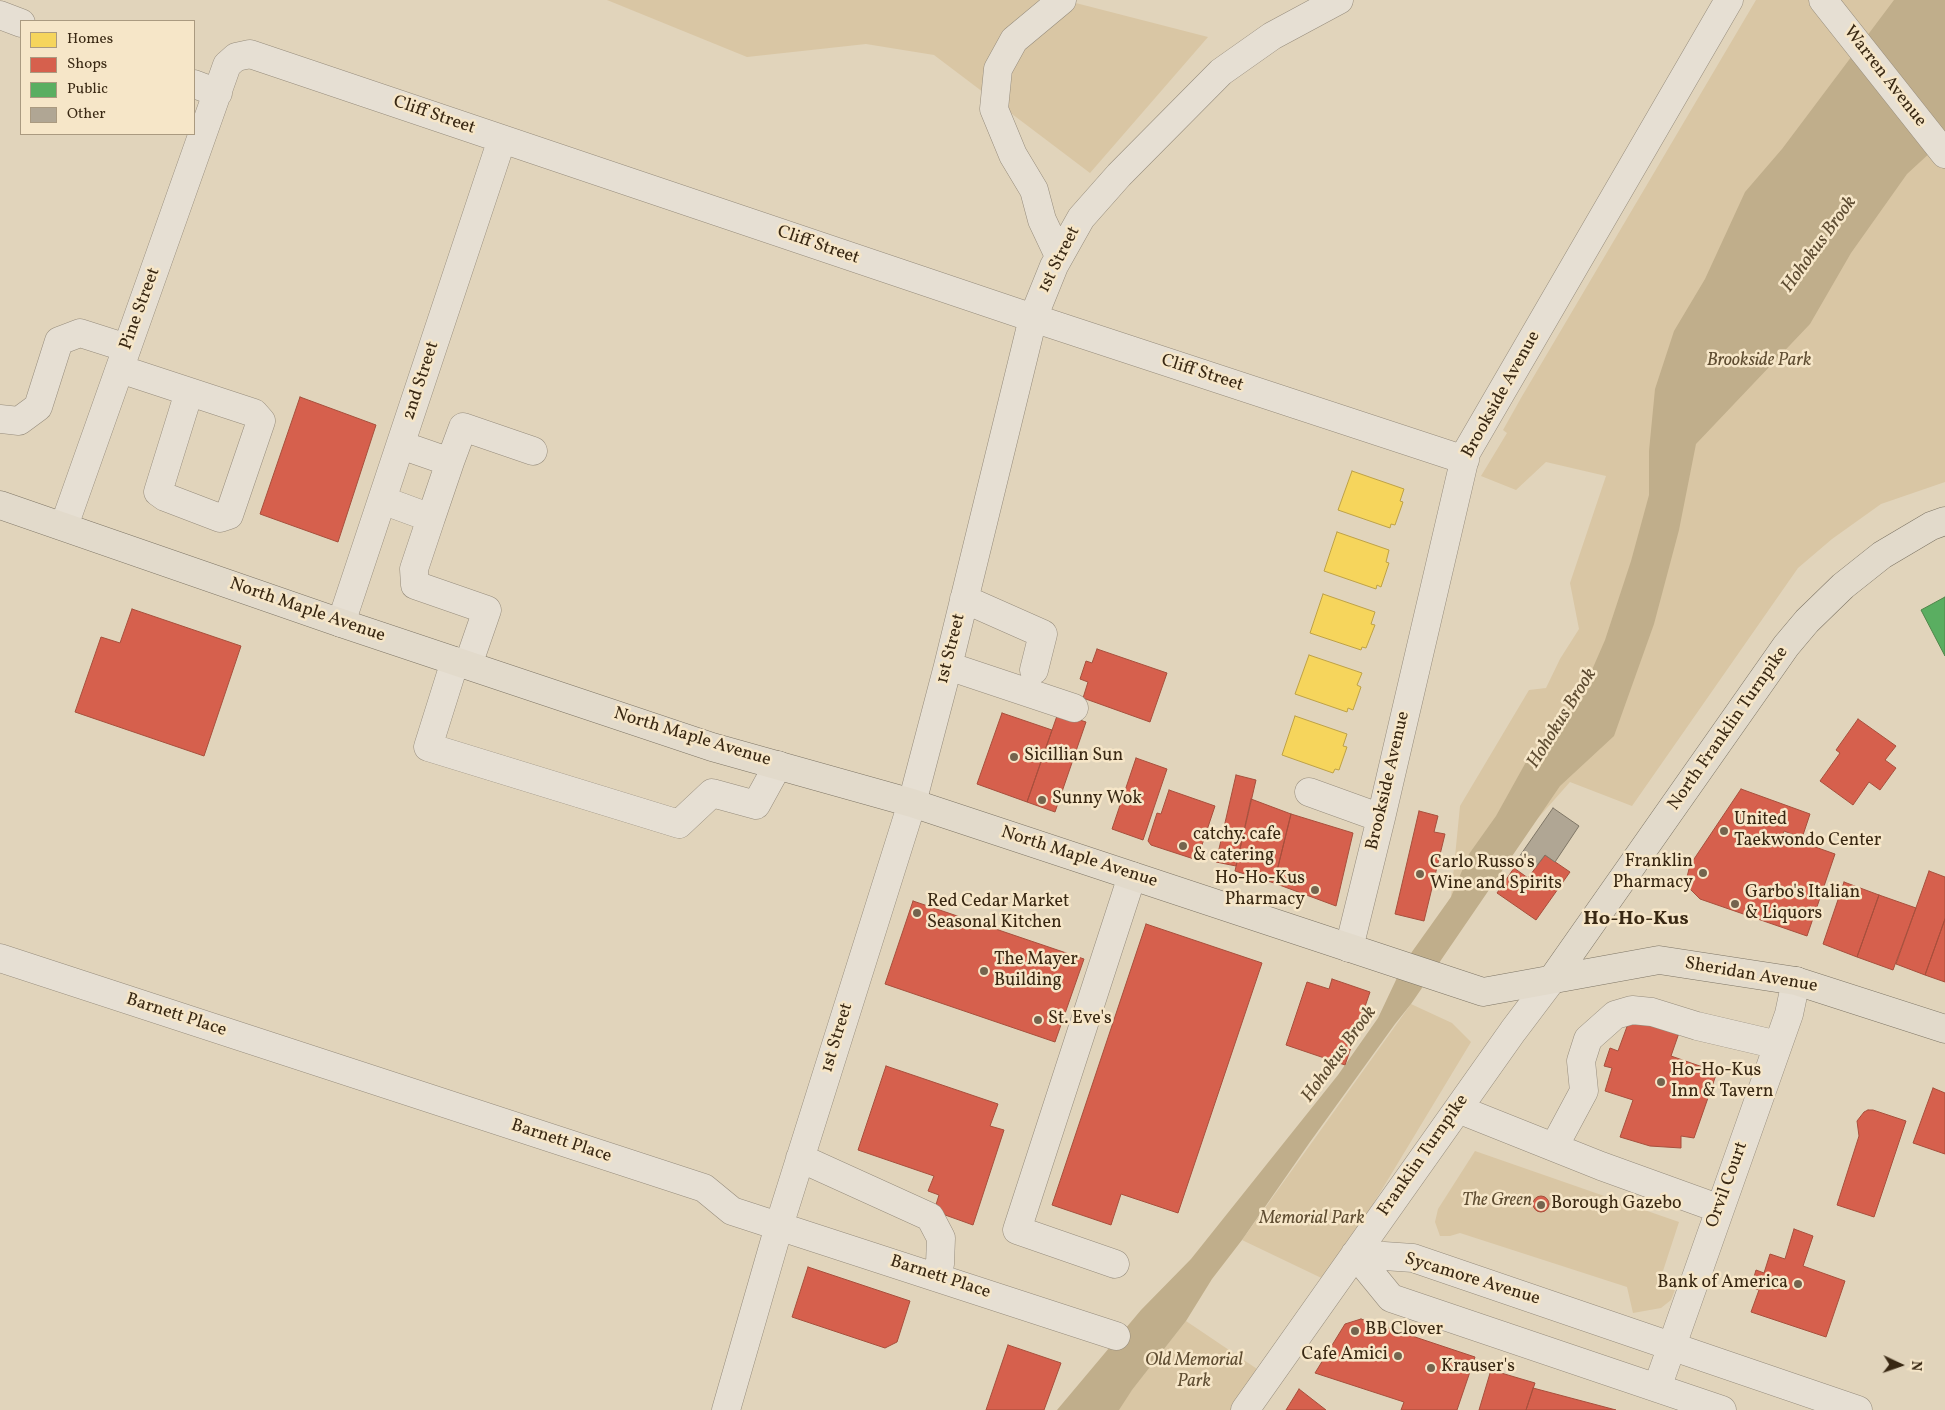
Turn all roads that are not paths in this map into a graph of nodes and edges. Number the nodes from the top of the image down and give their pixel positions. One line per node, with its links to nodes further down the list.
1 (1062, 0): 12 (street)
2 (1339, 0): 12 (street, 1st Street)
3 (1729, 0): 19 (street, Brookside Avenue)
4 (1826, 2): 11 (street, Warren Avenue)
5 (0, 15): 6 (street)
6 (20, 23)
7 (206, 88): 8 (street, Pine Street); 10 (street, Cliff Street)
8 (195, 124)
9 (192, 135): 14 (street, Pine Street)
10 (502, 139): 13 (street, Cliff Street); 17 (street, 2nd Street)
11 (1945, 154)
12 (1060, 256): 13 (street, 1st Street)
13 (1033, 318): 19 (street, Cliff Street); 26 (street, 1st Street)
14 (124, 358): 15 (street); 16 (street); 25 (street, Pine Street)
15 (189, 392): 15 (street)
16 (0, 419)
17 (401, 445): 20 (street); 21 (street, 2nd Street)
18 (533, 451): 20 (street)
19 (1464, 460): 35 (street, Brookside Avenue)
20 (450, 462): 23 (street)
21 (382, 500): 23 (street); 27 (street, 2nd Street)
22 (0, 505): 25 (main road, North Maple Avenue)
23 (431, 518): 28 (street)
24 (1945, 521): 39 (main road, North Franklin Turnpike)
25 (64, 526): 27 (main road, North Maple Avenue)
26 (964, 599): 29 (street, 1st Street); 30 (street)
27 (342, 623): 28 (main road, North Maple Avenue)
28 (462, 663): 32 (main road, North Maple Avenue); 32 (street)
29 (948, 666): 31 (street); 34 (street, 1st Street)
30 (1034, 670)
31 (1074, 708)
32 (778, 765): 34 (main road, North Maple Avenue)
33 (1308, 792): 35 (street)
34 (912, 803): 36 (main road, North Maple Avenue); 46 (street, 1st Street)
35 (1381, 818): 37 (street, Brookside Avenue)
36 (1132, 876): 37 (main road, North Maple Avenue); 50 (street)
37 (1349, 948): 40 (main road, North Maple Avenue)
38 (0, 958): 48 (street, Barnett Place)
39 (1553, 978): 40 (main road, Sheridan Avenue); 41 (main road, Sheridan Avenue); 44 (street, Franklin Turnpike)
40 (1440, 979)
41 (1796, 981): 42 (main road, Sheridan Avenue); 43 (street, Orvil Court)
42 (1945, 1030)
43 (1778, 1045): 45 (street); 47 (street, Orvil Court)
44 (1458, 1109): 45 (street); 49 (street, Franklin Turnpike)
45 (1554, 1147): 47 (street)
46 (800, 1158): 48 (street, 1st Street); 51 (street)
47 (1720, 1209): 53 (street, Orvil Court)
48 (779, 1226): 51 (street, Barnett Place); 55 (street, 1st Street)
49 (1355, 1254): 53 (street, Sycamore Avenue); 54 (street, Sycamore Avenue); 56 (street, Franklin Turnpike)
50 (1115, 1264)
51 (935, 1277): 52 (street, Barnett Place)
52 (1116, 1336)
53 (1672, 1346): 54 (street, Orvil Court); 58 (street, Sycamore Avenue)
54 (1657, 1388): 57 (street, Sycamore Avenue)
55 (726, 1410)
56 (1245, 1410)
57 (1722, 1410)
58 (1858, 1410)

